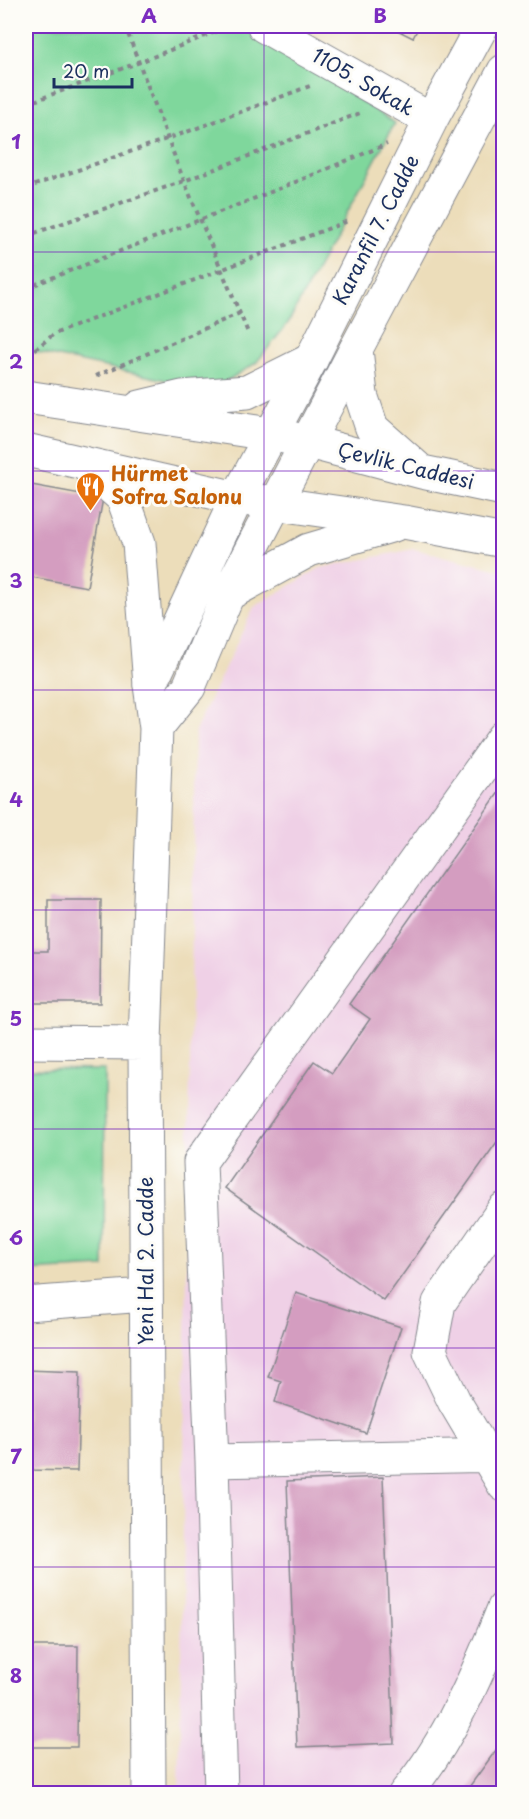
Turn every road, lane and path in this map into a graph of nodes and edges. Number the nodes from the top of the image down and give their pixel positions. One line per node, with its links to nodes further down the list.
1 (125, 26): 5 (path)
2 (230, 26): 5 (path)
3 (264, 26): 8 (street, 1105. Sokak)
4 (482, 26): 10 (street, Karanfil 7. Cadde)
5 (140, 62): 9 (path); 11 (path)
6 (504, 71): 22 (street, Karanfil 7. Cadde)
7 (317, 83): 11 (path)
8 (395, 99): 10 (street, 1105. Sokak); 13 (path)
9 (26, 104)
10 (431, 120): 24 (street, Karanfil 7. Cadde)
11 (168, 139): 13 (path); 14 (path)
12 (388, 144): 16 (path)
13 (184, 181): 16 (path); 17 (path)
14 (26, 188)
15 (351, 219): 18 (path)
16 (200, 220): 18 (path); 19 (path)
17 (26, 236)
18 (222, 270): 20 (path); 23 (path)
19 (26, 288)
20 (240, 313): 21 (path); 25 (path)
21 (249, 335)
22 (356, 349): 29 (street, Karanfil 7. Cadde); 32 (street)
23 (28, 355)
24 (311, 360): 27 (street); 28 (street, Karanfil 7. Cadde)
25 (96, 376)
26 (26, 397): 27 (street)
27 (124, 411): 28 (street, Çevlik Caddesi)
28 (270, 434): 29 (street, Çevlik Caddesi); 34 (street, Karanfil 7. Cadde)
29 (309, 442): 32 (street, Çevlik Caddesi); 35 (street, Karanfil 7. Cadde)
30 (26, 450): 31 (street)
31 (84, 464): 34 (street); 39 (street, Yeni Hal 2. Cadde)
32 (422, 472): 33 (street, Çevlik Caddesi)
33 (504, 489)
34 (237, 498): 35 (street); 39 (street, Karanfil 7. Cadde)
35 (274, 505): 36 (street); 38 (street, Karanfil 7. Cadde)
36 (404, 522): 37 (street); 38 (street)
37 (504, 542)
38 (228, 594): 40 (street, Karanfil 7. Cadde)
39 (150, 685): 40 (street, Yeni Hal 2. Cadde)
40 (156, 728): 43 (street, Yeni Hal 2. Cadde)
41 (504, 736): 48 (street)
42 (26, 1042): 43 (street)
43 (145, 1043): 45 (street, Yeni Hal 2. Cadde)
44 (504, 1209): 47 (street)
45 (145, 1295): 46 (street); 51 (street, Yeni Hal 2. Cadde)
46 (26, 1304)
47 (495, 1456): 48 (street); 49 (street)
48 (212, 1461): 52 (street)
49 (504, 1485)
50 (504, 1608): 53 (street)
51 (149, 1794)
52 (221, 1794)
53 (405, 1794)

